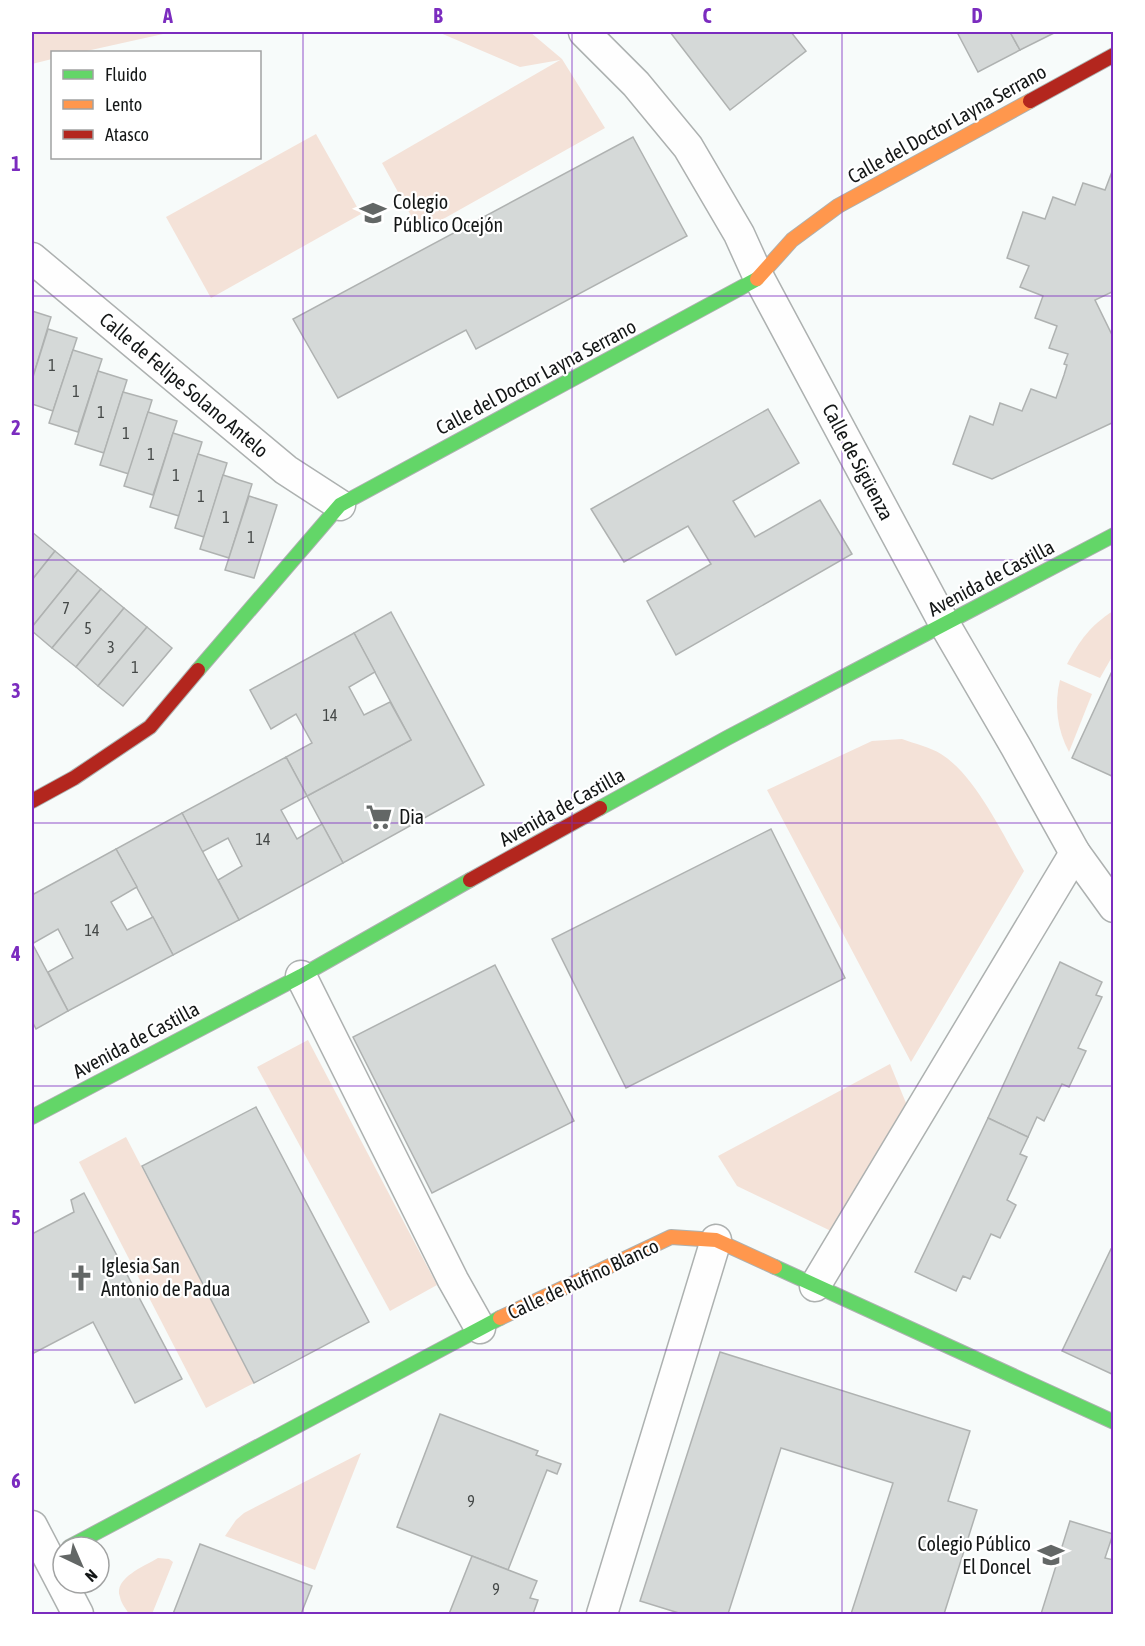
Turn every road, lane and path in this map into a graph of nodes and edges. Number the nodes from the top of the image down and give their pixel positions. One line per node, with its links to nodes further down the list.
1 (584, 32): 4 (street, Calle de Sigüenza)
2 (1113, 54): 4 (street, Calle del Doctor Layna Serrano)
3 (32, 258): 5 (street, Calle de Felipe Solano Antelo)
4 (759, 278): 5 (street, Calle del Doctor Layna Serrano); 7 (street, Calle de Sigüenza)
5 (340, 506): 8 (street, Calle del Doctor Layna Serrano)
6 (1113, 535): 7 (street, Avenida de Castilla)
7 (945, 625): 9 (street, Calle de Sigüenza); 11 (street, Avenida de Castilla)
8 (32, 801)
9 (1075, 853): 10 (street, Calle de Sigüenza); 14 (street)
10 (1113, 907)
11 (301, 976): 12 (street, Avenida de Castilla); 15 (street)
12 (32, 1117)
13 (716, 1240): 14 (street, Calle de Rufino Blanco); 15 (street, Calle de Rufino Blanco); 22 (street)
14 (814, 1286): 16 (street, Calle de Rufino Blanco)
15 (480, 1328): 18 (street, Calle de Rufino Blanco)
16 (1113, 1422)
17 (32, 1526): 19 (street)
18 (92, 1535)
19 (51, 1553)
20 (70, 1595): 21 (street)
21 (78, 1614)
22 (602, 1614)

